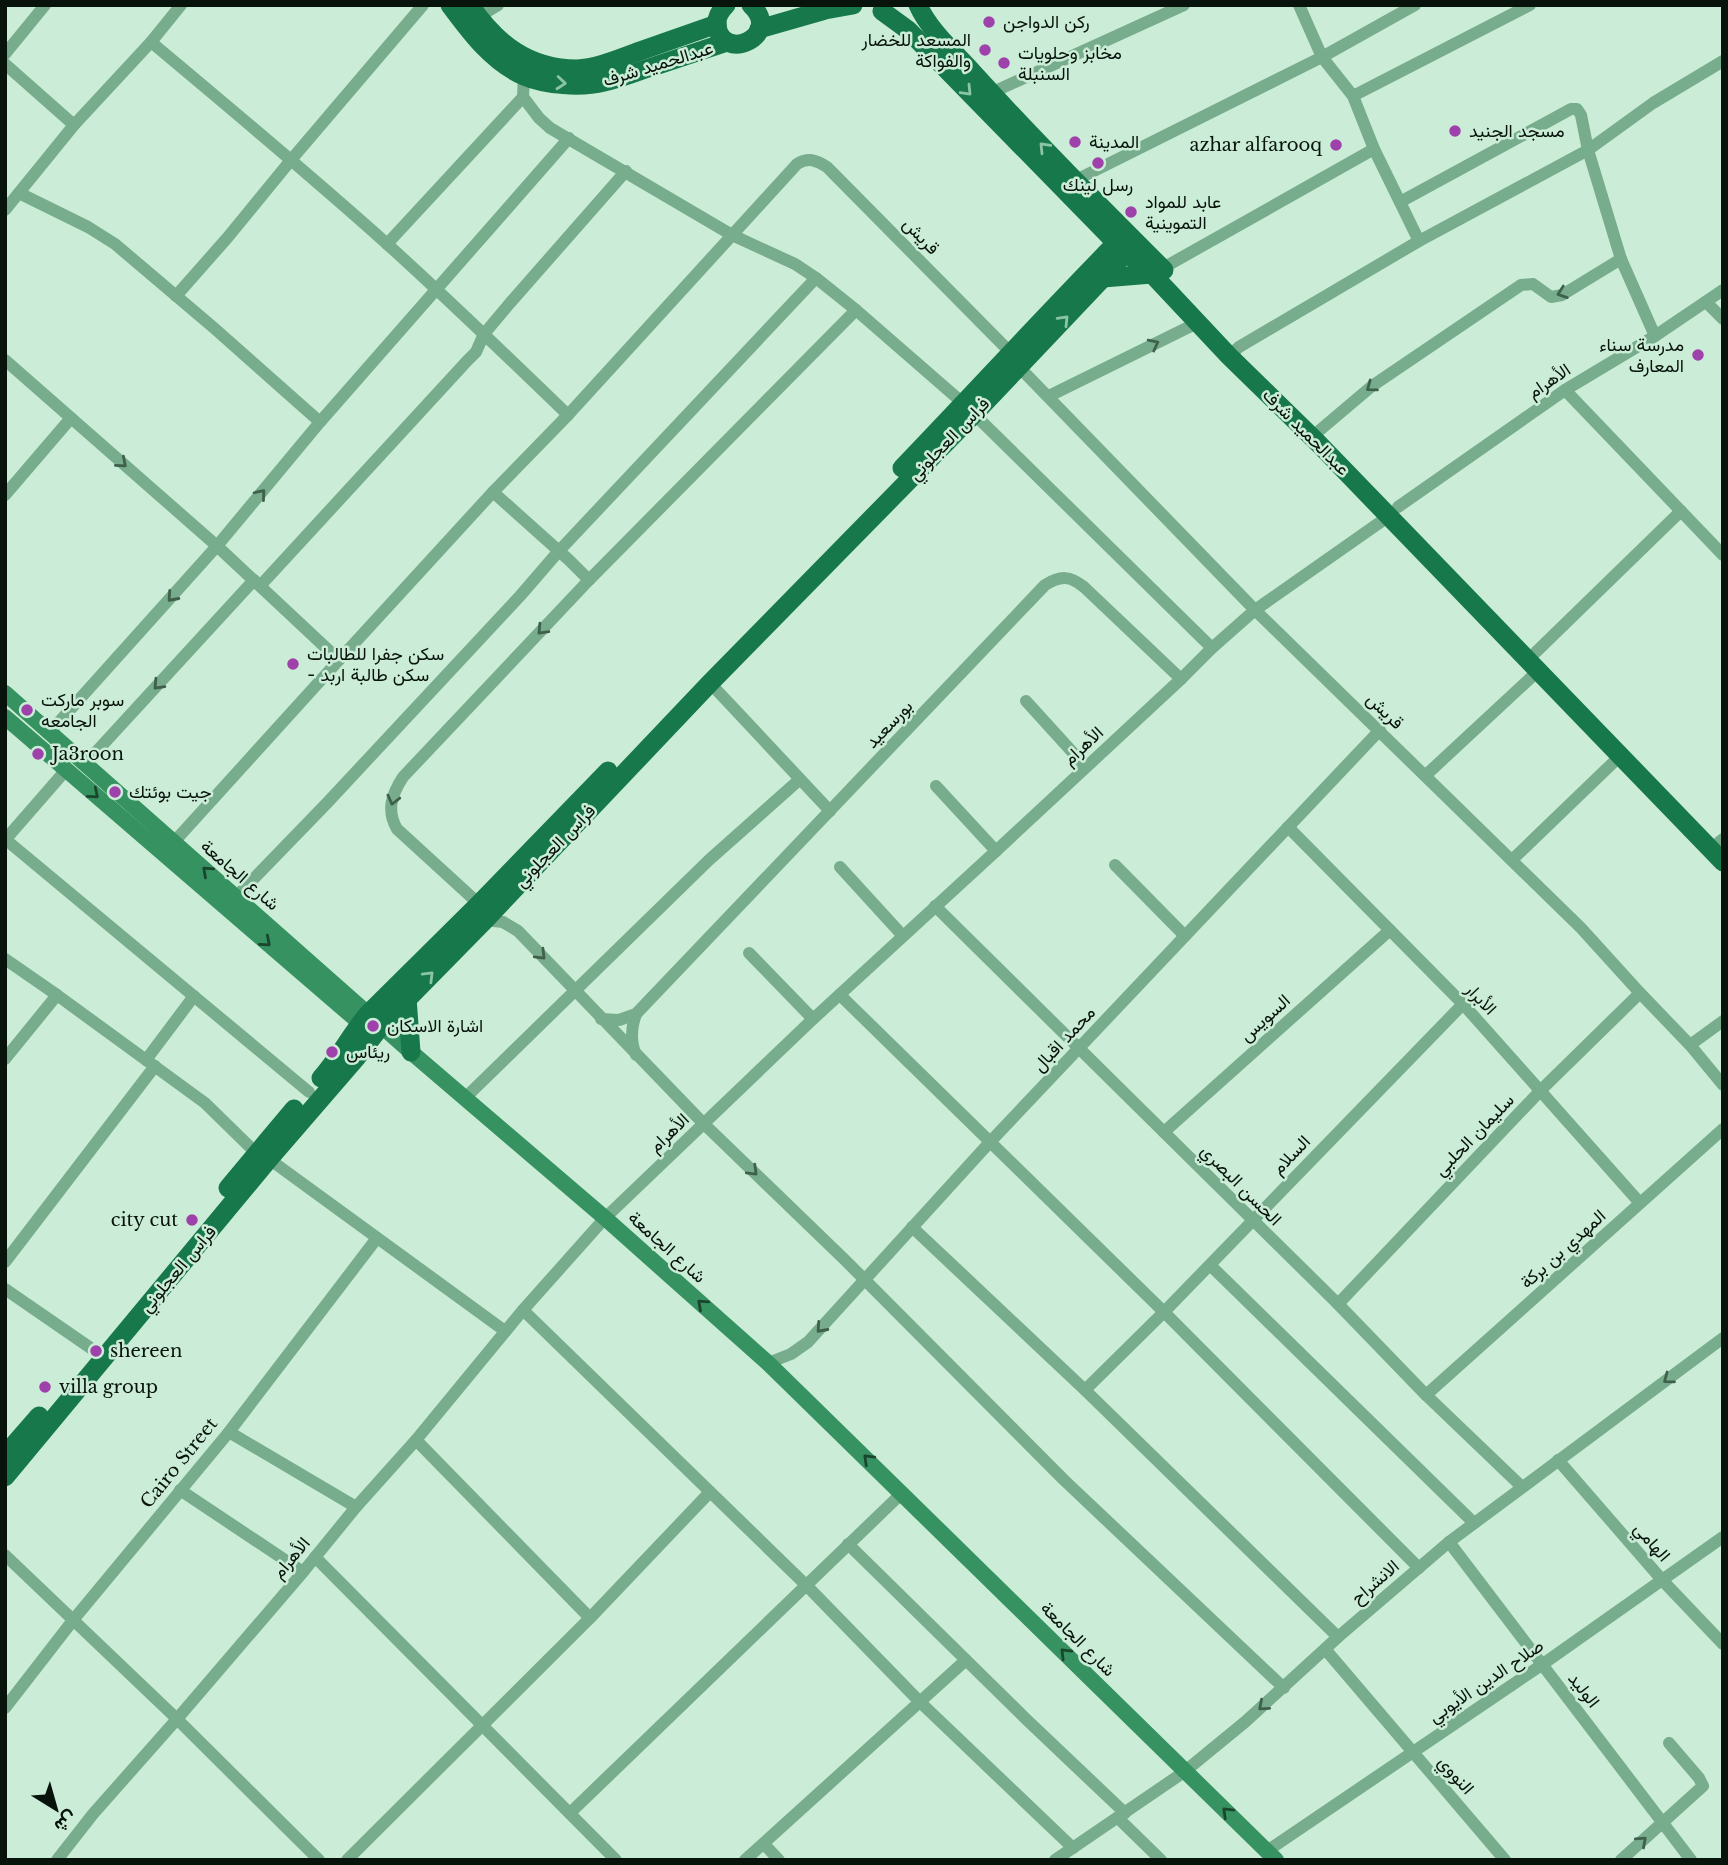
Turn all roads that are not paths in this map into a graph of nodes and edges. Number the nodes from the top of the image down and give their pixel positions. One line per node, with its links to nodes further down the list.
1 (45, 5): 23 (street)
2 (181, 5): 20 (street)
3 (423, 5): 35 (street)
4 (450, 5): 27 (main road, عبدالحميد شرف)
5 (498, 5): 16 (street)
6 (726, 5): 17 (main road)
7 (751, 5): 18 (main road)
8 (853, 5): 18 (main road)
9 (910, 5): 15 (main road)
10 (918, 5): 28 (main road, عبدالحميد شرف)
11 (1184, 5): 28 (street)
12 (1299, 5): 24 (street)
13 (1415, 5): 24 (street)
14 (1530, 5): 29 (street)
15 (879, 8): 41 (main road, عبدالحميد شرف, one-way to 41)
16 (474, 11): 19 (main road, عبدالحميد شرف)
17 (717, 24): 19 (main road, عبدالحميد شرف); 21 (main road)
18 (759, 29): 21 (main road, عبدالحميد شرف)
19 (691, 33): 22 (main road)
20 (150, 42): 31 (street); 35 (street)
21 (727, 42): 22 (main road, عبدالحميد شرف)
22 (698, 52): 27 (main road, عبدالحميد شرف, one-way to 22)
23 (5, 54)
24 (1322, 57): 29 (street); 37 (street)
25 (1723, 61): 34 (street)
26 (5, 64): 31 (street)
27 (524, 76): 30 (street)
28 (991, 93): 37 (main road, عبدالحميد شرف, one-way to 28)
29 (1353, 96): 33 (street)
30 (523, 97): 32 (street); 45 (street)
31 (74, 125): 38 (street)
32 (569, 138): 36 (street); 50 (street)
33 (1374, 149): 39 (street); 47 (street)
34 (1588, 150): 39 (street); 43 (street); 46 (street)
35 (291, 160): 45 (street); 52 (street)
36 (626, 172): 42 (street); 57 (street)
37 (1076, 180): 44 (main road, عبدالحميد شرف)
38 (19, 193): 40 (street); 52 (street)
39 (1400, 202): 43 (street)
40 (5, 210)
41 (1093, 220): 44 (main road, عبدالحميد شرف); 48 (main road)
42 (732, 235): 49 (street); 61 (street, قريش); 65 (street)
43 (1419, 241): 59 (street)
44 (1125, 242): 47 (main road, عبدالحميد شرف); 48 (main road, فراس العجلوني)
45 (387, 244): 50 (street)
46 (1621, 259): 58 (street); 68 (street, one-way to 68)
47 (1157, 271): 48 (main road); 56 (main road, عبدالحميد شرف); 59 (main road, عبدالحميد شرف)
48 (1096, 274): 61 (main road, فراس العجلوني)
49 (816, 278): 54 (street); 74 (street)
50 (436, 289): 57 (street); 67 (street)
51 (1723, 290): 53 (street, الأهرام)
52 (176, 296): 67 (street)
53 (1706, 302): 55 (street); 58 (street, الأهرام)
54 (856, 310): 64 (street); 76 (street)
55 (1723, 319)
56 (1197, 323): 59 (main road, عبدالحميد شرف); 63 (street, one-way to 56)
57 (484, 334): 65 (street); 77 (street)
58 (1655, 336): 62 (street, الأهرام)
59 (1234, 352): 68 (main road, عبدالحميد شرف); 71 (main road, عبدالحميد شرف)
60 (5, 360): 66 (street)
61 (1015, 360): 63 (street, قريش); 64 (main road, فراس العجلوني)
62 (1565, 390): 71 (street, الأهرام); 72 (street)
63 (1049, 396): 78 (street, قريش)
64 (969, 409): 79 (street); 83 (main road, فراس العجلوني); 108 (main road, فراس العجلوني)
65 (568, 415): 69 (street)
66 (71, 418): 70 (street); 73 (street, one-way to 73)
67 (320, 422): 73 (street, one-way to 67)
68 (1320, 430): 71 (main road, عبدالحميد شرف)
69 (493, 492): 74 (street); 80 (street)
70 (5, 495)
71 (1393, 511): 78 (street, الأهرام); 81 (main road, عبدالحميد شرف)
72 (1681, 511): 75 (street); 81 (street)
73 (217, 546): 77 (street); 88 (street, one-way to 88)
74 (558, 552): 76 (street); 106 (street)
75 (1723, 555)
76 (589, 580): 108 (street, one-way to 108)
77 (257, 583): 80 (street); 90 (street, one-way to 90)
78 (1255, 610): 79 (street, الأهرام); 87 (street, قريش)
79 (1212, 648): 82 (street, الأهرام)
80 (339, 660): 99 (street)
81 (1537, 662): 89 (main road, عبدالحميد شرف); 93 (street); 100 (main road, عبدالحميد شرف)
82 (1181, 679): 91 (street, الأهرام); 96 (street, بورسعيد)
83 (710, 683): 94 (street); 108 (main road, فراس العجلوني)
84 (5, 693): 88 (main road, شارع الجامعة)
85 (1026, 701): 91 (street)
86 (5, 717): 92 (main road, شارع الجامعة)
87 (1380, 730): 93 (street, قريش); 97 (street, محمد اقبال)
88 (50, 732): 90 (main road, شارع الجامعة)
89 (1620, 756): 102 (street); 103 (main road, عبدالحميد شرف)
90 (85, 764): 99 (main road, شارع الجامعة)
91 (1086, 767): 101 (street, الأهرام)
92 (66, 770): 98 (street); 125 (main road, شارع الجامعة, one-way to 125)
93 (1426, 775): 102 (street, قريش)
94 (799, 780): 96 (street); 114 (street)
95 (936, 786): 101 (street)
96 (830, 811): 121 (street, بورسعيد)
97 (1288, 827): 109 (street, الأبرار); 111 (street, محمد اقبال)
98 (5, 839): 118 (street)
99 (174, 842): 106 (main road, شارع الجامعة, one-way to 99)
100 (1721, 843)
101 (996, 851): 107 (street, الأهرام)
102 (1512, 860): 115 (street, قريش)
103 (1723, 863)
104 (1115, 865): 111 (street)
105 (840, 867): 110 (street)
106 (236, 897): 125 (main road, شارع الجامعة)
107 (935, 906): 110 (street, الأهرام); 127 (street, الحسن البصري)
108 (482, 912): 114 (street, one-way to 114); 119 (main road, فراس العجلوني, one-way to 108); 125 (main road, فراس العجلوني)
109 (1390, 930): 120 (street, الأبرار); 138 (street, السويس)
110 (903, 936): 117 (street, الأهرام)
111 (1185, 936): 127 (street, محمد اقبال)
112 (749, 953): 123 (street)
113 (5, 959): 116 (street)
114 (576, 990): 122 (street); 135 (street)
115 (1640, 993): 126 (street, قريش); 133 (street, سليمان الحلبي)
116 (57, 995): 130 (street); 131 (street)
117 (840, 995): 123 (street, الأهرام); 139 (street)
118 (194, 996): 131 (street); 134 (street)
119 (407, 998): 125 (main road, فراس العجلوني); 128 (main road)
120 (1463, 1004): 133 (street, الأبرار); 143 (street, السلام)
121 (636, 1014): 122 (street); 129 (street)
122 (601, 1019): 129 (street)
123 (813, 1019): 136 (street, الأهرام)
124 (1723, 1021): 126 (street)
125 (371, 1024): 128 (main road, شارع الجامعة); 134 (main road, فراس العجلوني); 140 (main road, فراس العجلوني)
126 (1690, 1045): 132 (street, قريش)
127 (1078, 1049): 138 (street, الحسن البصري); 139 (street, محمد اقبال)
128 (411, 1052): 135 (main road, شارع الجامعة)
129 (638, 1057): 136 (street)
130 (5, 1059)
131 (151, 1063): 140 (street); 146 (street)
132 (1723, 1085)
133 (1541, 1090): 141 (street, الأبرار); 150 (street, سليمان الحلبي)
134 (309, 1092): 140 (main road, فراس العجلوني)
135 (465, 1098): 142 (main road, شارع الجامعة)
136 (704, 1124): 142 (street, الأهرام); 148 (street, one-way to 148)
137 (1723, 1129): 141 (street, المهدي بن بركة)
138 (1164, 1132): 143 (street, الحسن البصري)
139 (990, 1142): 144 (street, محمد اقبال); 152 (street)
140 (262, 1156): 145 (street); 155 (main road, فراس العجلوني); 163 (main road, فراس العجلوني)
141 (1640, 1203): 158 (street, المهدي بن بركة)
142 (605, 1218): 151 (street, الأهرام); 156 (main road, شارع الجامعة, one-way to 142)
143 (1252, 1221): 147 (street, السلام); 150 (street, الحسن البصري)
144 (912, 1227): 148 (street, محمد اقبال); 157 (street)
145 (377, 1238): 153 (street); 159 (street, Cairo Street)
146 (5, 1262)
147 (1210, 1265): 152 (street, السلام); 169 (street)
148 (864, 1280): 156 (street, محمد اقبال, one-way to 156); 186 (street)
149 (5, 1289): 155 (street)
150 (1338, 1304): 158 (street, الحسن البصري)
151 (523, 1310): 153 (street, الأهرام); 166 (street)
152 (1164, 1312): 157 (street, السلام); 175 (street)
153 (505, 1331): 160 (street, الأهرام)
154 (1720, 1345): 162 (street, الانشراح, one-way to 162)
155 (95, 1351): 161 (main road, فراس العجلوني)
156 (768, 1363): 167 (main road, شارع الجامعة, one-way to 156)
157 (1085, 1390): 181 (street)
158 (1426, 1395): 164 (street, الحسن البصري)
159 (229, 1432): 165 (street, Cairo Street); 168 (street)
160 (415, 1440): 168 (street, الأهرام); 179 (street)
161 (5, 1455)
162 (1558, 1460): 164 (street, الانشراح); 177 (street, الهامي)
163 (5, 1478)
164 (1522, 1488): 169 (street, الانشراح)
165 (180, 1490): 176 (street); 180 (street, Cairo Street)
166 (710, 1492): 178 (street); 179 (street)
167 (902, 1493): 172 (street); 193 (main road, شارع الجامعة, one-way to 167)
168 (355, 1507): 174 (street, الأهرام)
169 (1474, 1523): 171 (street, الانشراح)
170 (1723, 1537): 177 (street, صلاح الدين الأيوبي)
171 (1449, 1542): 175 (street, الانشراح); 185 (street, الوليد)
172 (848, 1544): 178 (street); 184 (street)
173 (5, 1555): 180 (street)
174 (314, 1557): 176 (street, الأهرام); 190 (street)
175 (1419, 1567): 181 (street, الانشراح)
176 (303, 1572): 189 (street, الأهرام)
177 (1663, 1581): 182 (street, الهامي); 185 (street, صلاح الدين الأيوبي)
178 (807, 1586): 187 (street); 194 (street)
179 (590, 1618): 190 (street)
180 (74, 1619): 188 (street, Cairo Street); 189 (street)
181 (1338, 1637): 183 (street, الانشراح)
182 (1723, 1644)
183 (1325, 1649): 186 (street, الانشراح); 192 (street, النووي)
184 (966, 1660): 187 (street); 195 (street)
185 (1543, 1664): 192 (street, صلاح الدين الأيوبي); 196 (street, الوليد)
186 (1284, 1688): 193 (street, الانشراح, one-way to 193)
187 (920, 1702): 197 (street); 198 (street)
188 (5, 1709)
189 (177, 1719): 200 (street, الأهرام); 201 (street)
190 (481, 1724): 194 (street); 202 (street)
191 (1669, 1743): 196 (street)
192 (1412, 1752): 199 (street, صلاح الدين الأيوبي); 208 (street, النووي)
193 (1184, 1772): 195 (street, الانشراح); 199 (main road, شارع الجامعة, one-way to 193)
194 (570, 1813): 203 (street)
195 (1121, 1815): 198 (street, الانشراح); 207 (street)
196 (1663, 1822): 209 (street, one-way to 196); 210 (street, الوليد)
197 (764, 1844): 204 (street); 205 (street)
198 (1073, 1848): 206 (street, الانشراح)
199 (1272, 1855)
200 (57, 1860)
201 (319, 1860)
202 (347, 1860)
203 (616, 1860)
204 (745, 1860)
205 (779, 1860)
206 (1055, 1860)
207 (1161, 1860)
208 (1505, 1860)
209 (1621, 1860)
210 (1691, 1860)

